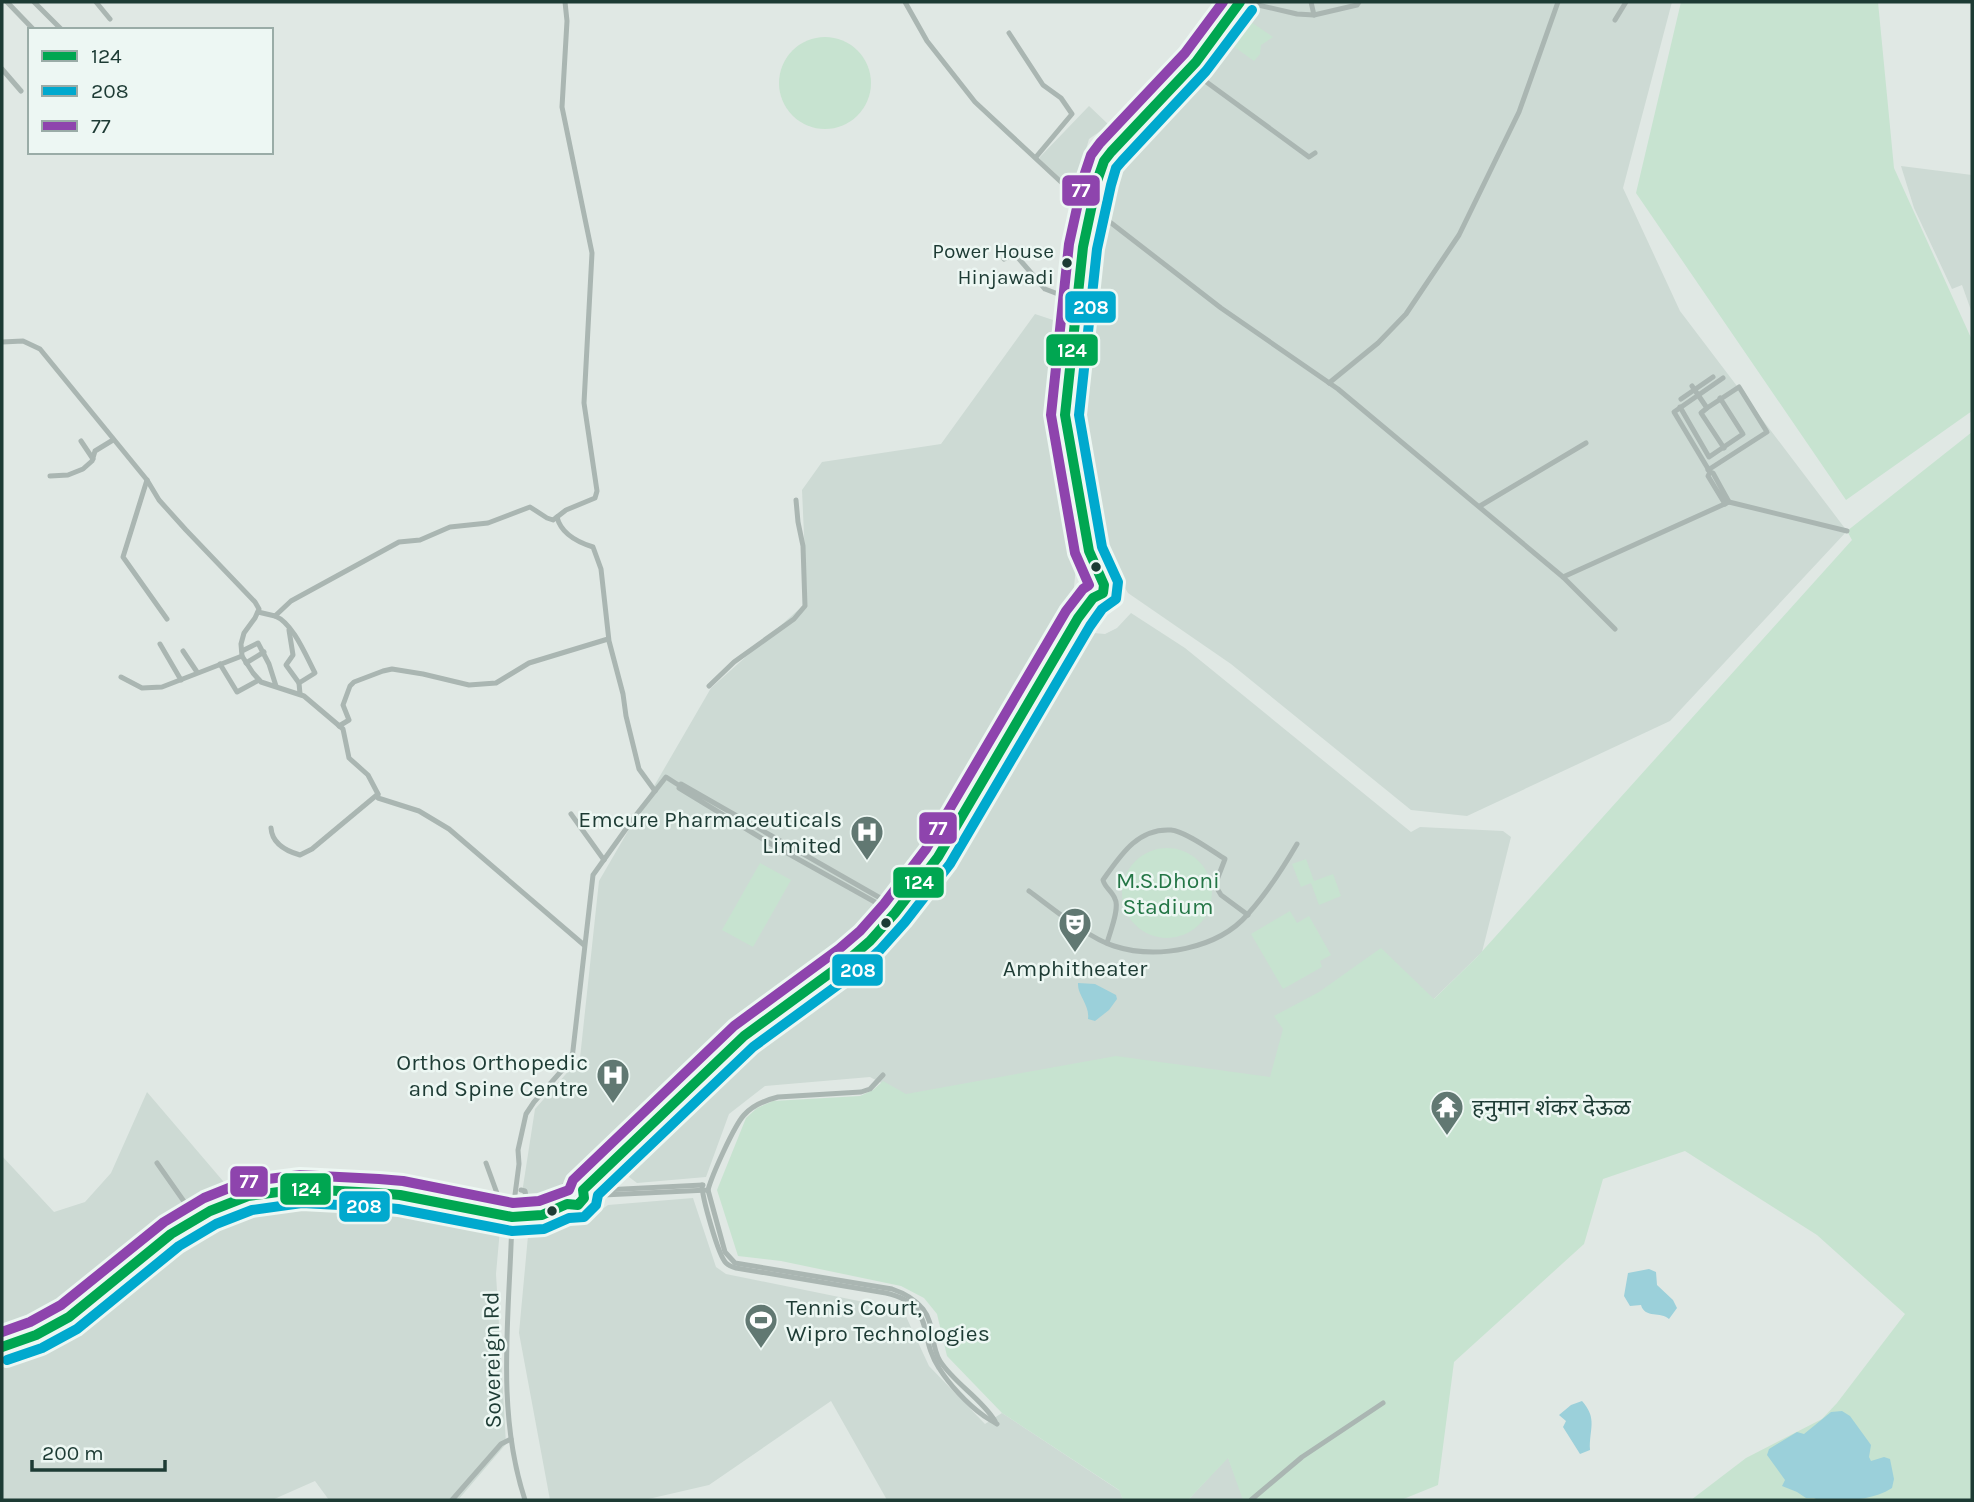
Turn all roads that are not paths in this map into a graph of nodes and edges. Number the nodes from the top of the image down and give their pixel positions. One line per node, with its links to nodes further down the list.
1 (7, 2): 15 (street)
2 (34, 2): 16 (street)
3 (96, 2): 13 (street)
4 (565, 2): 52 (street)
5 (905, 2): 23 (street)
6 (1231, 2): 18 (main road)
7 (1242, 2): 12 (street); 20 (main road)
8 (1311, 2): 12 (street)
9 (1359, 2): 12 (street)
10 (1558, 2): 30 (street)
11 (1626, 2): 14 (street)
12 (1314, 15)
13 (110, 19)
14 (1615, 20)
15 (32, 28)
16 (60, 28)
17 (1009, 33): 23 (street)
18 (1183, 64): 20 (main road); 24 (main road)
19 (2, 69): 21 (street)
20 (1190, 70): 22 (street); 25 (main road)
21 (21, 91)
22 (1315, 153)
23 (1036, 157): 24 (street)
24 (1084, 203): 25 (street); 27 (main road)
25 (1091, 207): 30 (street); 34 (main road)
26 (1004, 259): 27 (street)
27 (1071, 299): 34 (main road)
28 (2, 342): 40 (street)
29 (1723, 378): 31 (street)
30 (1329, 383): 51 (street)
31 (1695, 391): 32 (street); 35 (street); 36 (street)
32 (1681, 398)
33 (1720, 398): 36 (street); 39 (street); 44 (street)
34 (1062, 402): 55 (main road); 56 (main road)
35 (1680, 407): 37 (street); 38 (street)
36 (1707, 408): 43 (street)
37 (1694, 432): 38 (street); 43 (street)
38 (1688, 436): 46 (street)
39 (1739, 438): 43 (street); 44 (street)
40 (113, 440): 45 (street); 48 (street)
41 (80, 441): 45 (street)
42 (1586, 443): 51 (street)
43 (1724, 448)
44 (1745, 448): 46 (street)
45 (93, 458): 47 (street)
46 (1709, 471): 50 (street)
47 (50, 476)
48 (146, 480): 59 (street); 61 (street)
49 (796, 500): 77 (street)
50 (1727, 503): 53 (street); 54 (street)
51 (1480, 506): 54 (street)
52 (557, 517): 60 (street); 64 (street)
53 (1847, 531)
54 (1563, 577): 63 (street)
55 (1099, 578): 56 (main road); 58 (main road)
56 (1085, 582): 57 (main road)
57 (1084, 592): 58 (main road); 79 (main road)
58 (1093, 598): 79 (main road)
59 (258, 612): 60 (street); 68 (street)
60 (275, 616): 62 (street)
61 (167, 619)
62 (289, 629): 75 (street); 75 (street)
63 (1615, 629)
64 (608, 639): 80 (street); 81 (street)
65 (160, 644): 73 (street)
66 (183, 651): 71 (street)
67 (264, 652): 68 (street); 69 (street); 76 (street)
68 (242, 653): 69 (street); 70 (street)
69 (246, 663): 74 (street)
70 (220, 664): 71 (street); 74 (street)
71 (198, 672): 73 (street)
72 (121, 677): 73 (street)
73 (181, 680)
74 (259, 680): 76 (street)
75 (299, 682): 78 (street)
76 (276, 686): 78 (street)
77 (709, 686)
78 (300, 694): 80 (street)
79 (1027, 700): 88 (main road)
80 (339, 726): 82 (street)
81 (655, 791): 86 (street, Sovereign Rd); 88 (street)
82 (378, 794): 84 (street); 91 (street)
83 (571, 814): 86 (street)
84 (271, 828)
85 (1297, 844): 89 (street)
86 (604, 860): 91 (street, Sovereign Rd)
87 (1028, 891): 90 (street)
88 (894, 910): 95 (main road); 96 (main road)
89 (1248, 915): 90 (street); 90 (street)
90 (1107, 943)
91 (584, 945): 107 (street, Sovereign Rd)
92 (883, 1075): 97 (street)
93 (157, 1163): 105 (street)
94 (486, 1163): 104 (street)
95 (600, 1173): 99 (main road); 100 (street)
96 (572, 1183): 99 (main road); 101 (main road)
97 (706, 1187): 100 (street); 102 (street); 111 (street)
98 (521, 1190): 106 (street)
99 (584, 1190): 100 (street); 102 (main road)
100 (607, 1190)
101 (562, 1195): 103 (main road); 106 (main road)
102 (583, 1200): 103 (main road)
103 (567, 1204): 107 (main road)
104 (502, 1207): 105 (main road); 107 (main road)
105 (190, 1210): 108 (main road)
106 (529, 1211): 107 (main road)
107 (512, 1213): 109 (main road); 112 (street, Sovereign Rd)
108 (2, 1340)
109 (2, 1347)
110 (1383, 1403): 115 (street)
111 (996, 1423)
112 (511, 1438): 113 (street); 114 (street, Sovereign Rd)
113 (452, 1500)
114 (525, 1500)
115 (1251, 1500)

